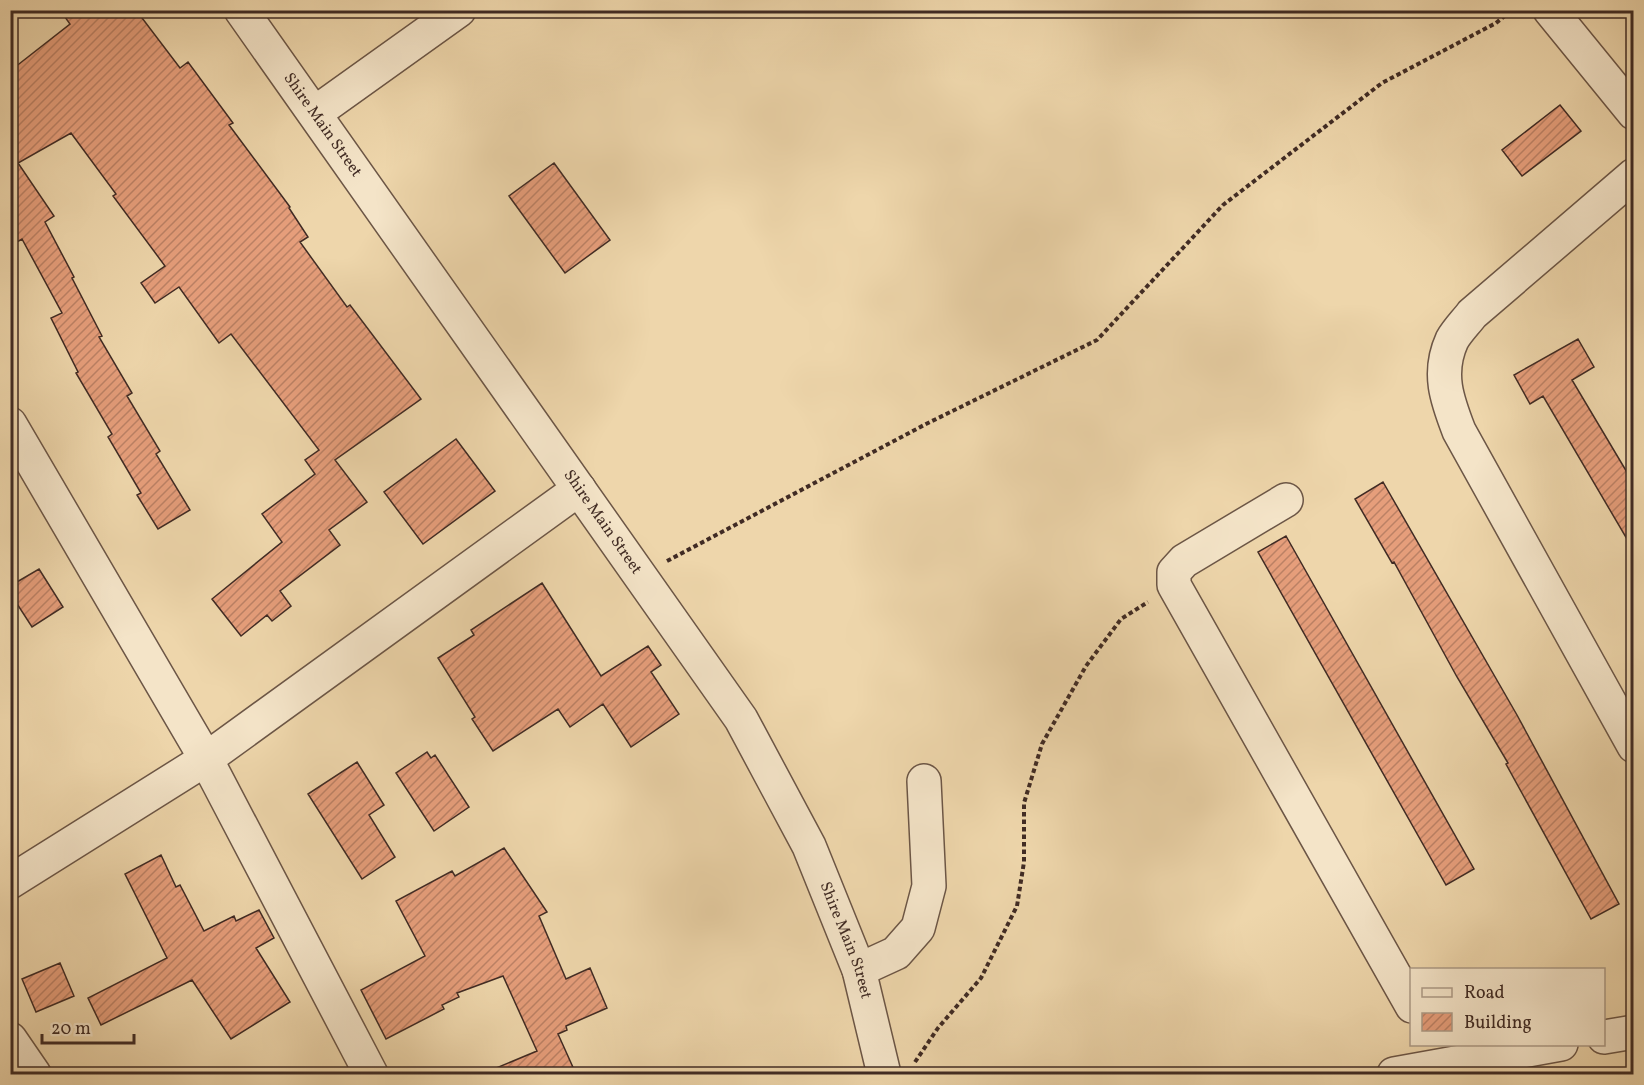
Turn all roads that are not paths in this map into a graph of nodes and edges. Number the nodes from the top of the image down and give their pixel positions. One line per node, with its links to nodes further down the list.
1 (241, 10): 4 (street, Shire Main Street)
2 (459, 10): 4 (street)
3 (1550, 10): 5 (street)
4 (315, 112): 8 (street, Shire Main Street)
5 (1634, 113)
6 (1634, 175): 10 (street)
7 (10, 424): 11 (street)
8 (579, 489): 11 (street); 14 (street, Shire Main Street)
9 (1286, 500): 15 (street)
10 (1634, 746)
11 (206, 759): 13 (street); 23 (street)
12 (924, 781): 14 (street)
13 (10, 882)
14 (859, 970): 21 (street, Shire Main Street)
15 (1410, 1002)
16 (1634, 1032): 17 (street)
17 (1605, 1037)
18 (10, 1039): 22 (street)
19 (1540, 1046): 20 (street)
20 (1439, 1055): 24 (street)
21 (898, 1070)
22 (34, 1074)
23 (371, 1074)
24 (1394, 1074)

